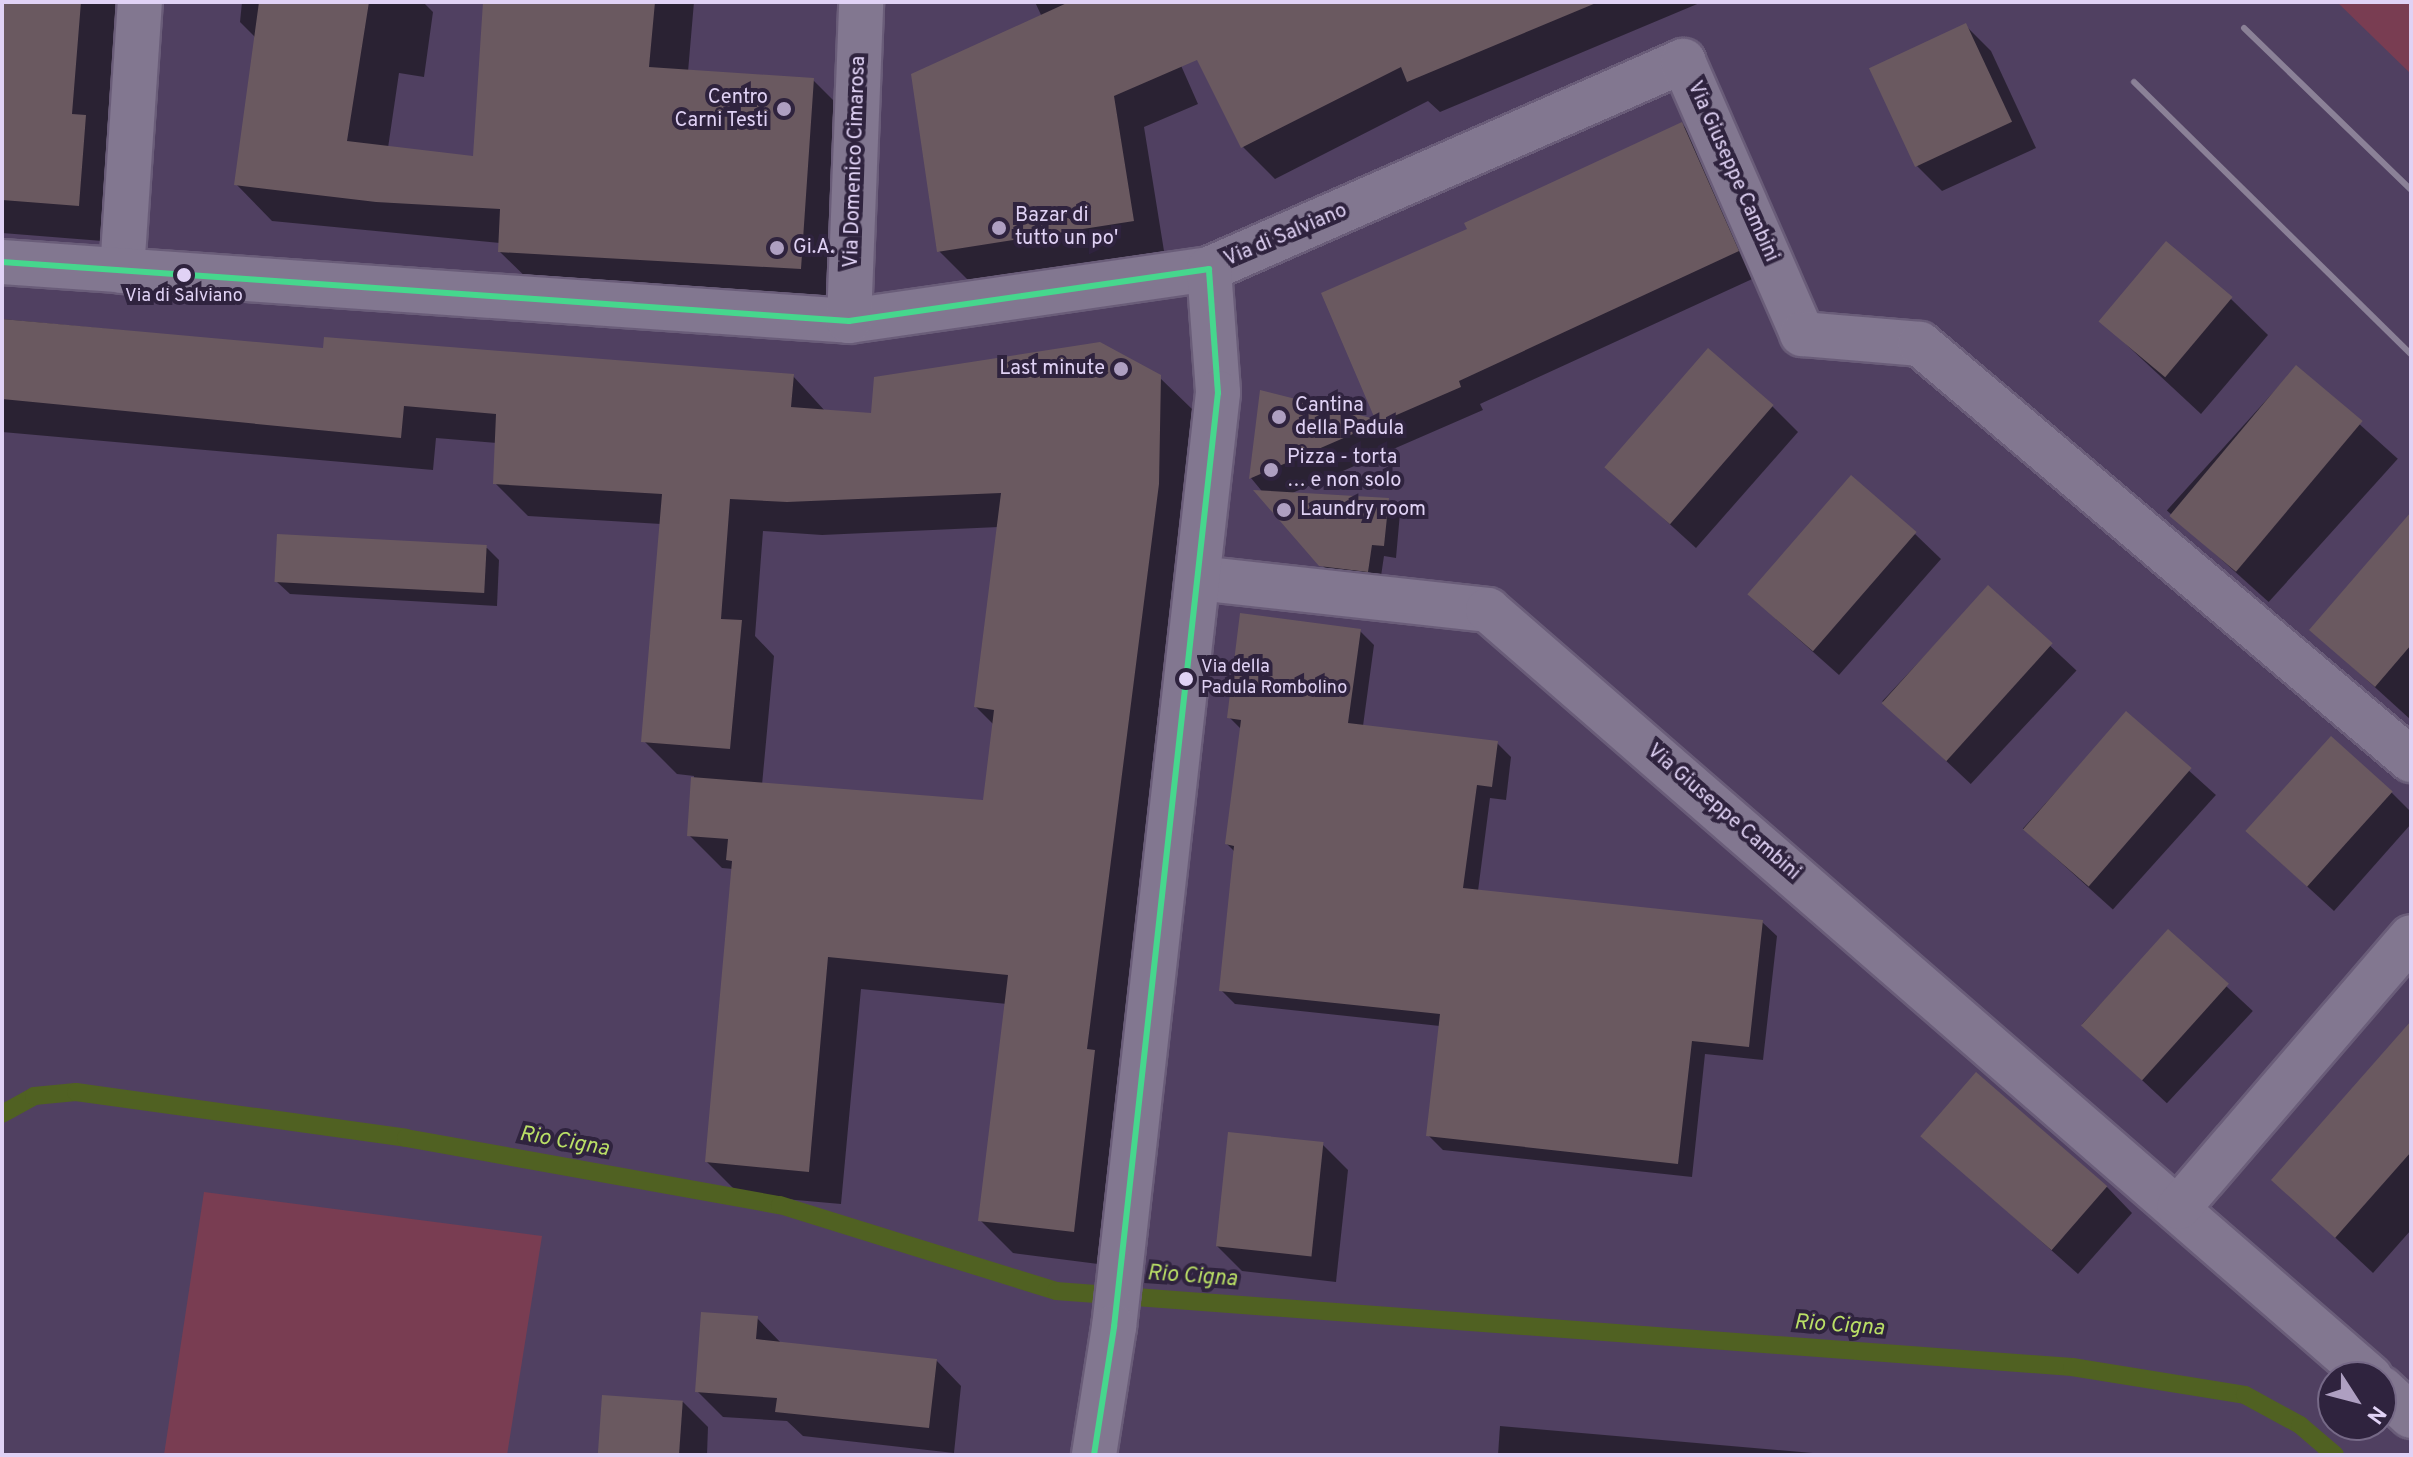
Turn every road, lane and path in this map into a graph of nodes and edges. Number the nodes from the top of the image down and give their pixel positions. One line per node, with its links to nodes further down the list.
1 (140, 2): 6 (street)
2 (861, 2): 7 (street, Via Domenico Cimarosa)
3 (1683, 61): 5 (street, Via di Salviano); 9 (street, Via Giuseppe Cambini)
4 (2, 262): 6 (street, Via di Salviano)
5 (1209, 269): 7 (street, Via di Salviano); 8 (street)
6 (122, 271): 7 (street, Via di Salviano)
7 (849, 321)
8 (1198, 578): 11 (street, Via Giuseppe Cambini); 13 (street)
9 (2411, 760)
10 (2411, 937): 11 (street)
11 (2179, 1207): 12 (street, Via Giuseppe Cambini)
12 (2352, 1361)
13 (1094, 1455)

